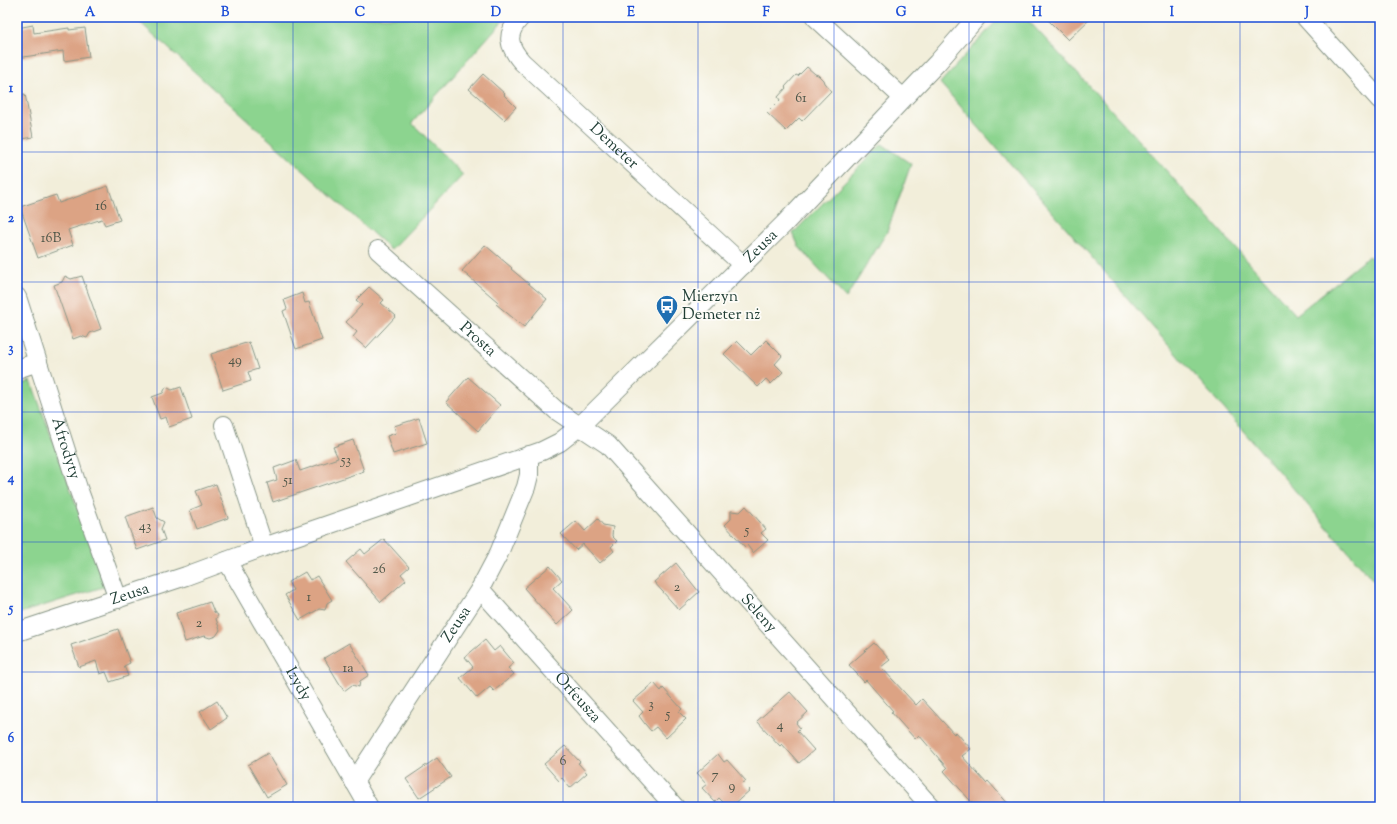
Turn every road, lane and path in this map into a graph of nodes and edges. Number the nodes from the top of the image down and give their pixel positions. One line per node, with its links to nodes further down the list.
1 (521, 17): 8 (street, Demeter)
2 (815, 17): 5 (street)
3 (977, 17): 5 (street, Zeusa)
4 (1305, 17): 6 (street)
5 (903, 98): 8 (street, Zeusa)
6 (1380, 100)
7 (378, 250): 13 (street, Prosta)
8 (743, 265): 13 (street, Zeusa)
9 (17, 297): 10 (street, Afrodyty)
10 (38, 362): 11 (street); 18 (street, Afrodyty)
11 (17, 369)
12 (224, 425): 15 (street)
13 (580, 426): 14 (street, Zeusa); 23 (street, Seleny)
14 (529, 455): 15 (street, Zeusa); 17 (street, Zeusa)
15 (264, 547): 16 (street, Zeusa)
16 (227, 561): 18 (street, Zeusa); 20 (street, Izydy)
17 (480, 589): 20 (street, Zeusa); 22 (street, Orfeusza)
18 (118, 599): 19 (street, Zeusa)
19 (17, 632)
20 (354, 782): 21 (street, Izydy)
21 (369, 807)
22 (675, 807)
23 (930, 807)

